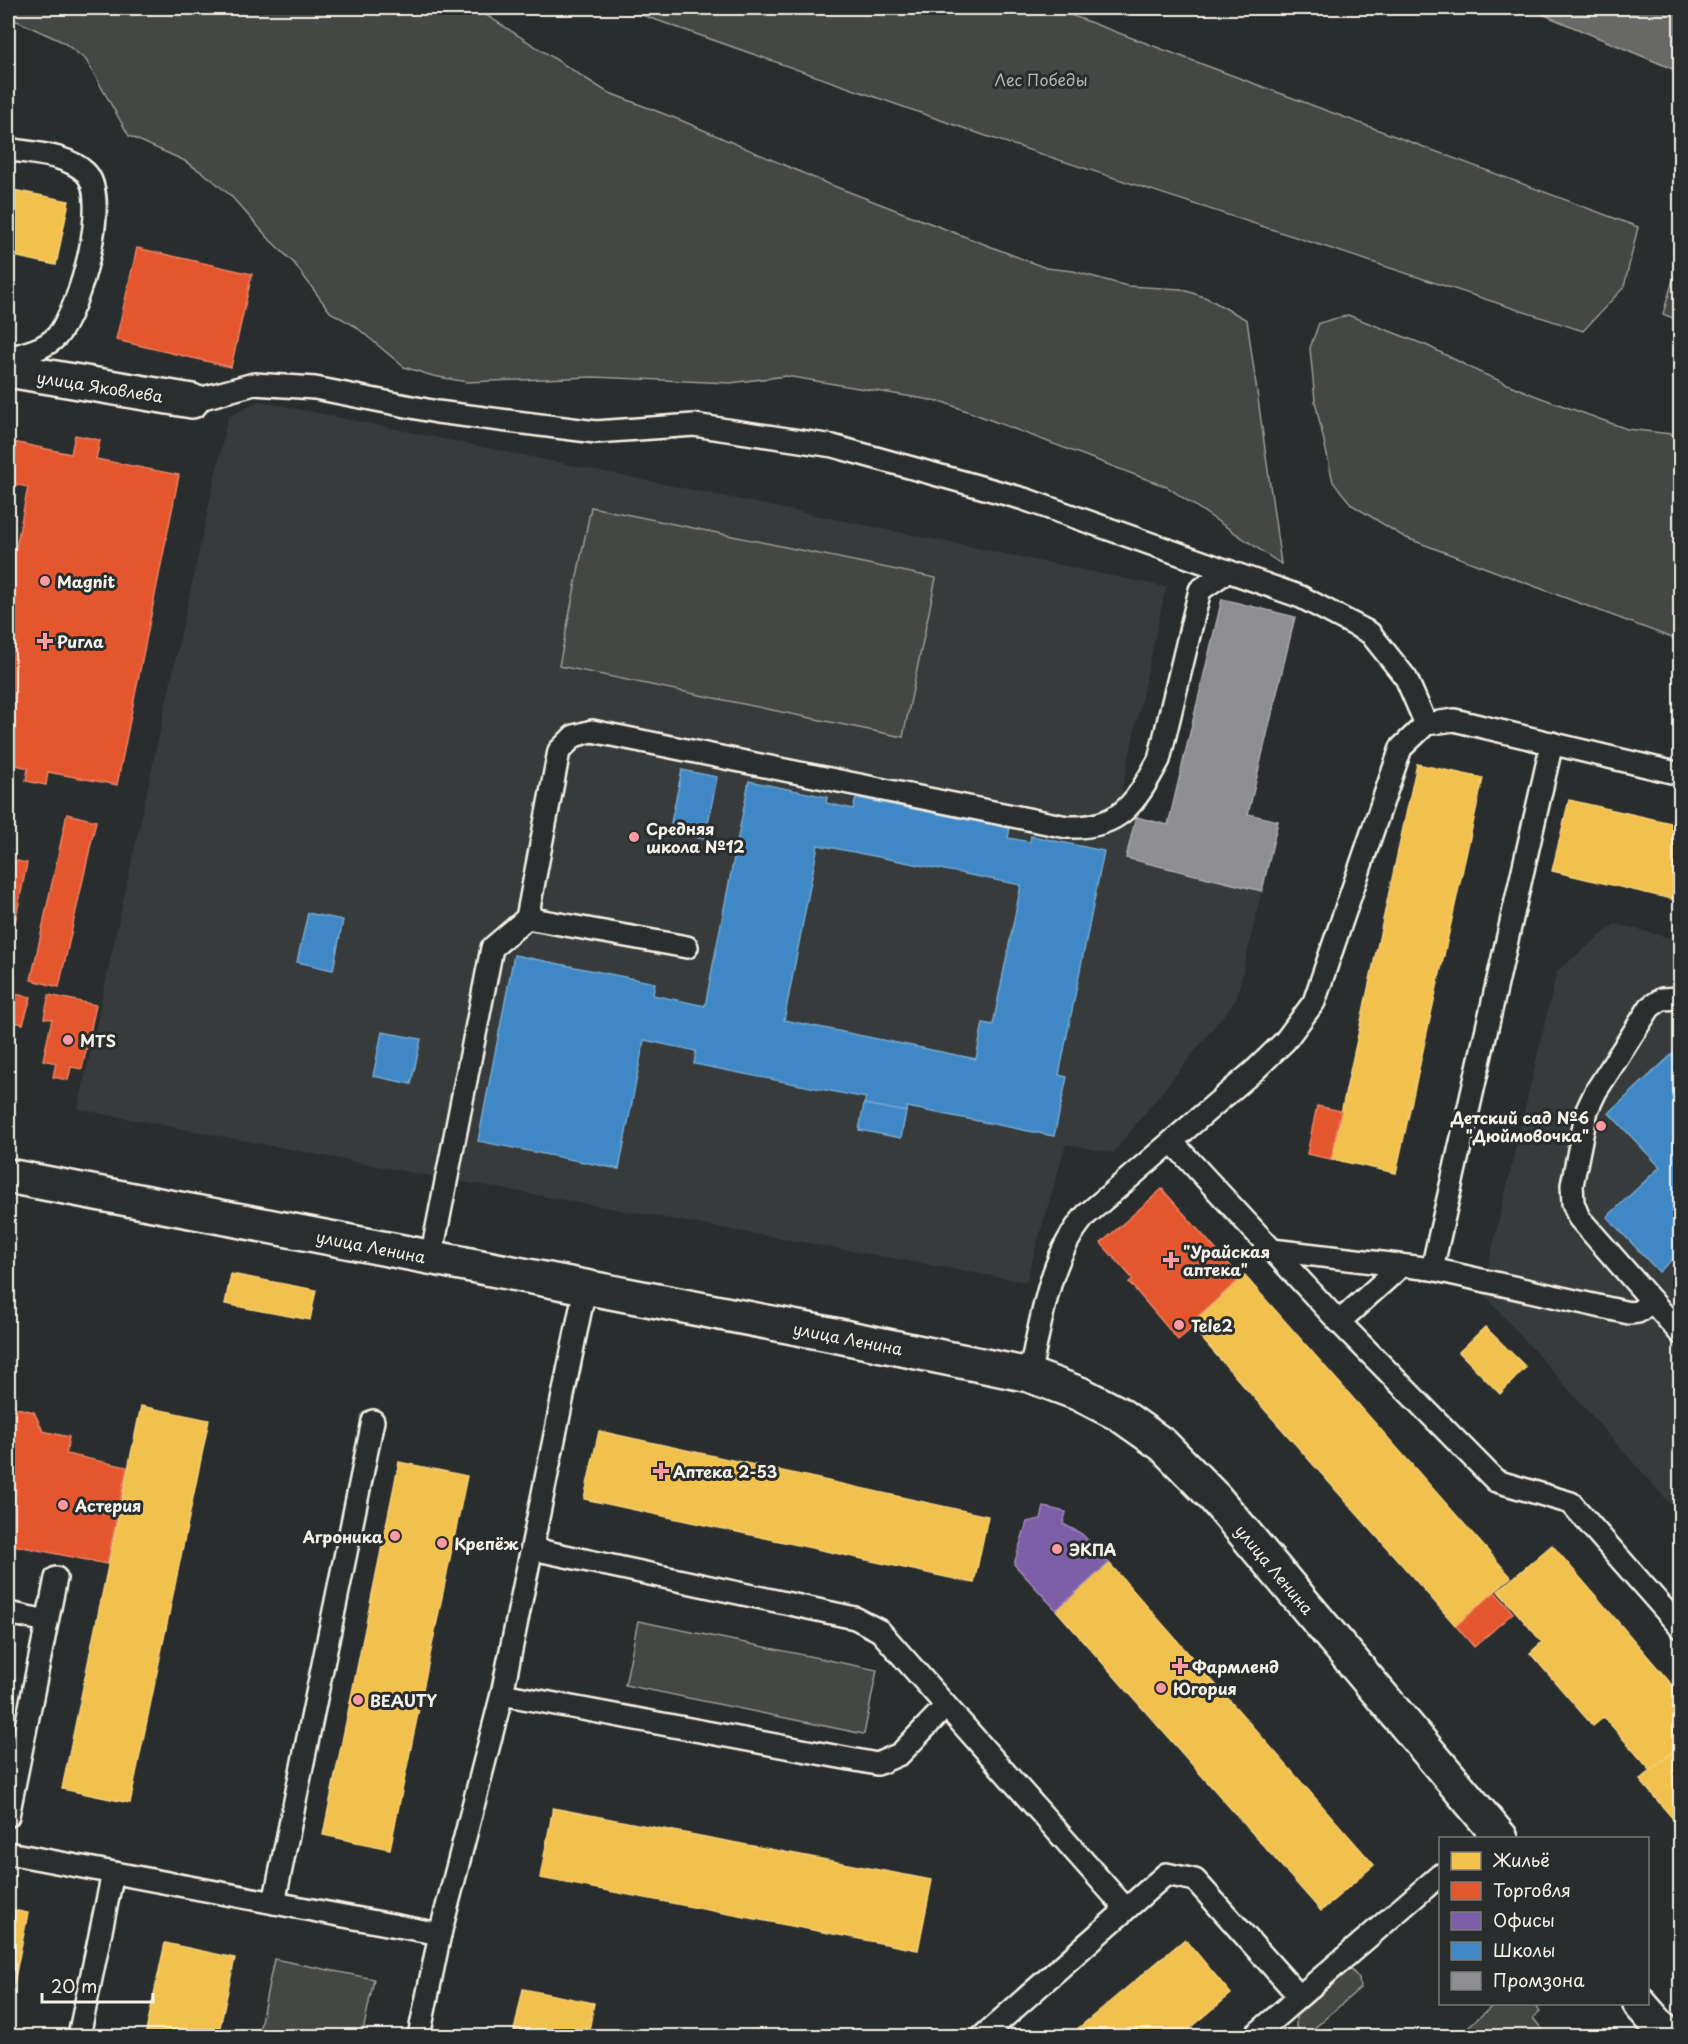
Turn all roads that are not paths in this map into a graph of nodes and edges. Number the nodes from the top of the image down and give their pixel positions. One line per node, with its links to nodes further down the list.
1 (8, 149): 2 (lane)
2 (8, 358)
3 (8, 370): 4 (main road, улица Яковлева)
4 (192, 401): 5 (lane)
5 (1228, 571): 6 (lane); 9 (lane)
6 (1426, 724): 7 (lane); 12 (lane)
7 (1552, 743): 8 (lane); 17 (lane)
8 (1680, 774)
9 (527, 918): 10 (lane); 15 (lane)
10 (687, 947)
11 (1680, 998): 19 (lane)
12 (1173, 1143): 14 (lane); 22 (lane)
13 (8, 1176): 15 (main road, улица Ленина)
14 (1272, 1250): 16 (lane); 20 (lane)
15 (430, 1258): 18 (main road, улица Ленина)
16 (1401, 1266): 17 (lane); 20 (lane)
17 (1431, 1269): 19 (lane)
18 (585, 1288): 22 (main road, улица Ленина); 24 (lane)
19 (1652, 1301): 21 (lane)
20 (1339, 1322): 28 (lane)
21 (1680, 1333)
22 (1029, 1375): 32 (main road, улица Ленина)
23 (373, 1421): 36 (lane)
24 (533, 1549): 29 (lane); 30 (lane)
25 (56, 1578): 27 (lane)
26 (8, 1613): 27 (lane)
27 (47, 1621): 31 (lane)
28 (1680, 1628)
29 (502, 1694): 30 (lane); 38 (lane)
30 (945, 1707): 37 (lane)
31 (8, 1816)
32 (1493, 1836)
33 (8, 1853): 34 (lane)
34 (113, 1873): 36 (lane); 41 (lane)
35 (1439, 1876): 39 (lane)
36 (274, 1903): 38 (lane)
37 (1126, 1910): 39 (lane); 43 (lane)
38 (440, 1934): 42 (lane)
39 (1299, 1996): 44 (lane)
40 (1641, 2005): 45 (main road)
41 (79, 2037)
42 (419, 2037)
43 (983, 2037)
44 (1254, 2037)
45 (1668, 2037)

